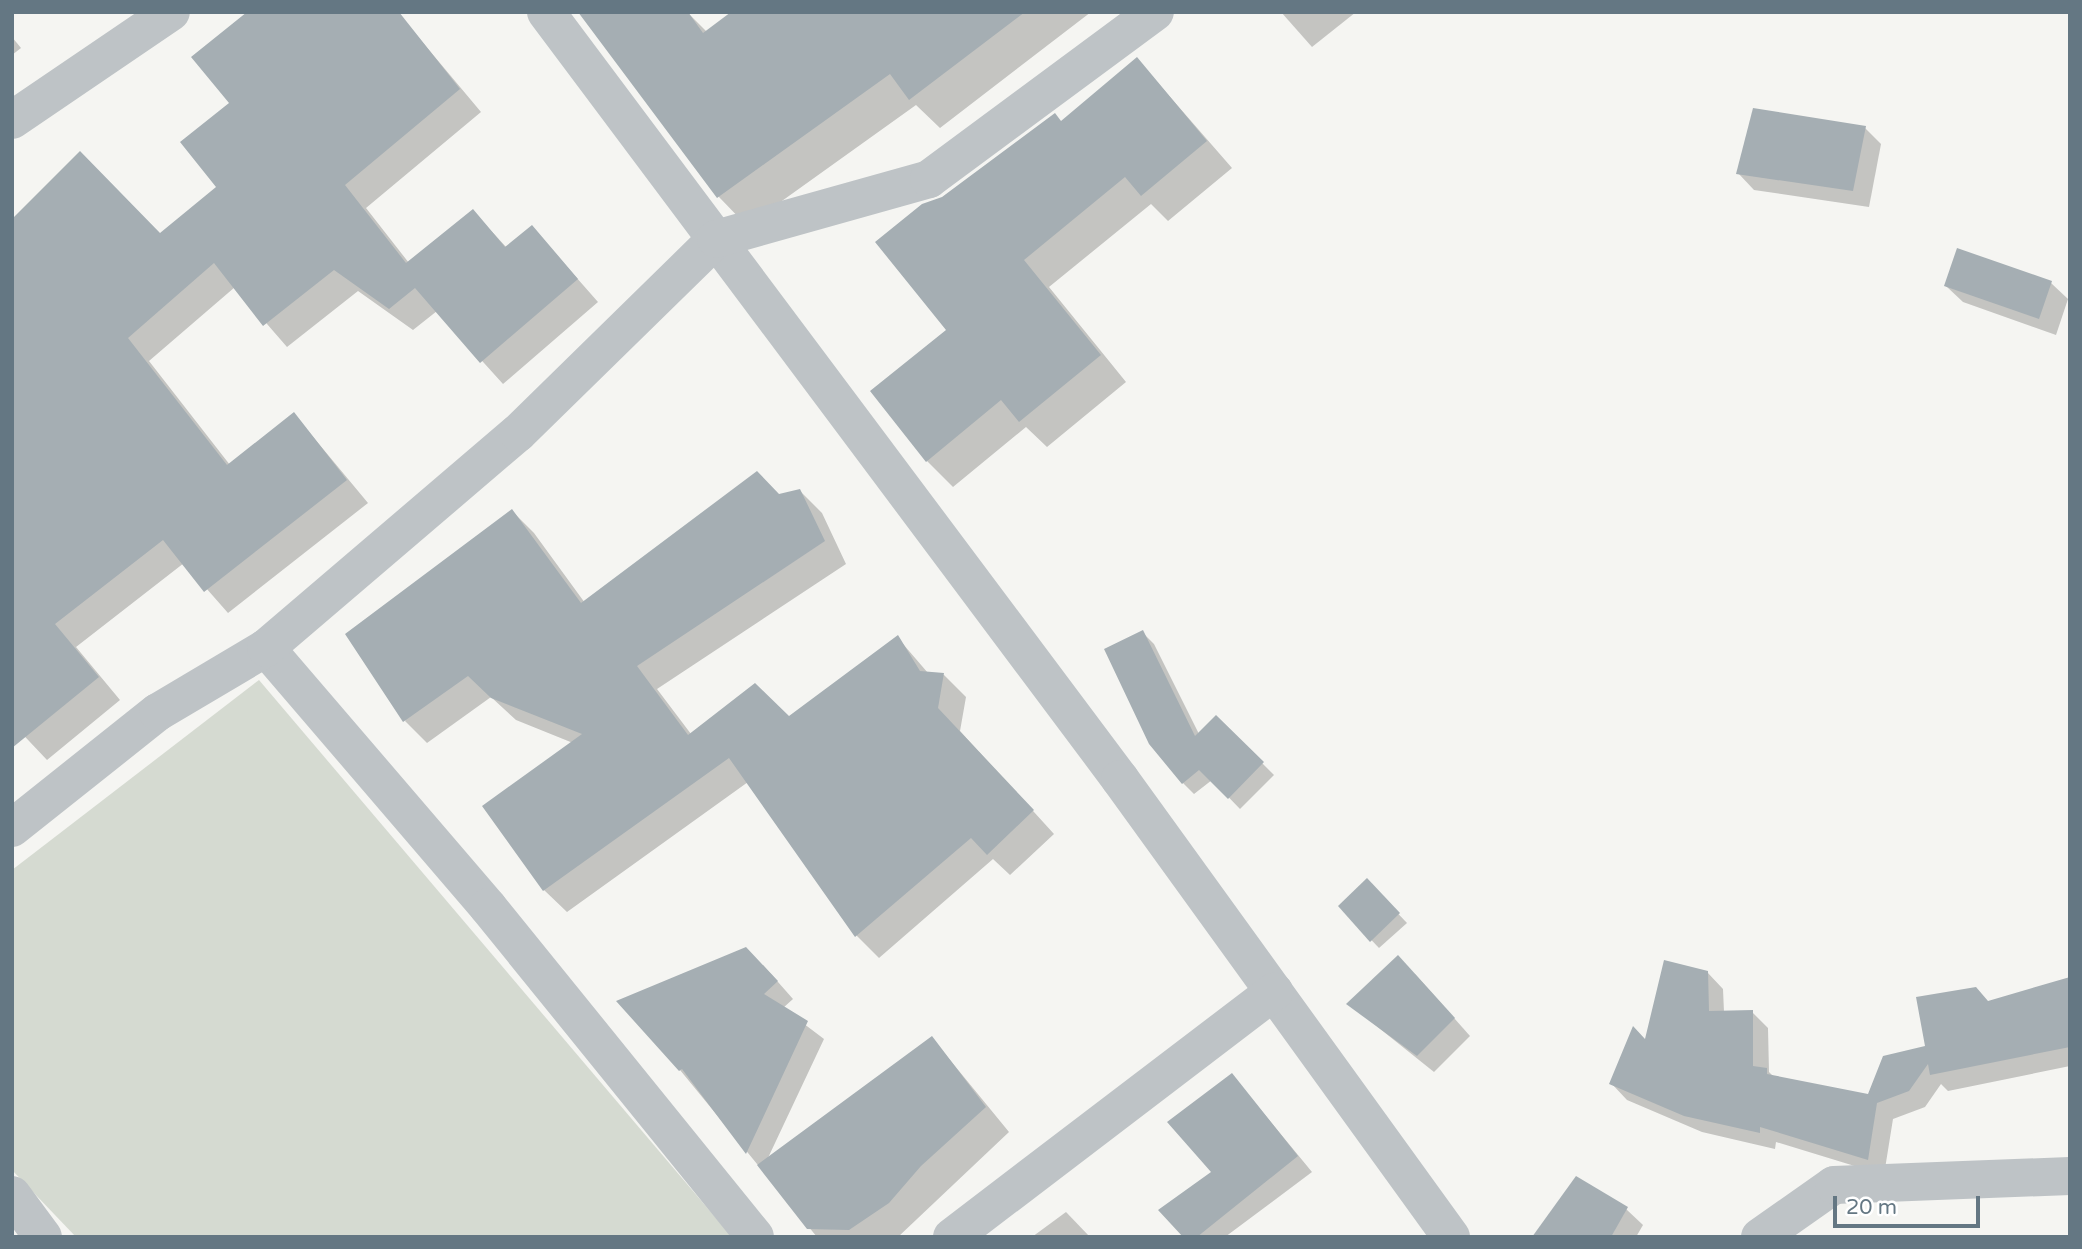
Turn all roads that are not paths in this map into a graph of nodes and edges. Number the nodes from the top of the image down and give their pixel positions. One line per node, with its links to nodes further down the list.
1 (171, 12): 4 (street)
2 (546, 12): 5 (street)
3 (1155, 12): 5 (street)
4 (12, 120)
5 (716, 239): 6 (street); 8 (street)
6 (266, 648): 7 (street); 12 (street)
7 (12, 828)
8 (1274, 992): 13 (street); 14 (street)
9 (2070, 1176): 15 (street)
10 (12, 1195): 11 (street)
11 (43, 1237)
12 (755, 1237)
13 (952, 1237)
14 (1451, 1237)
15 (1760, 1237)

